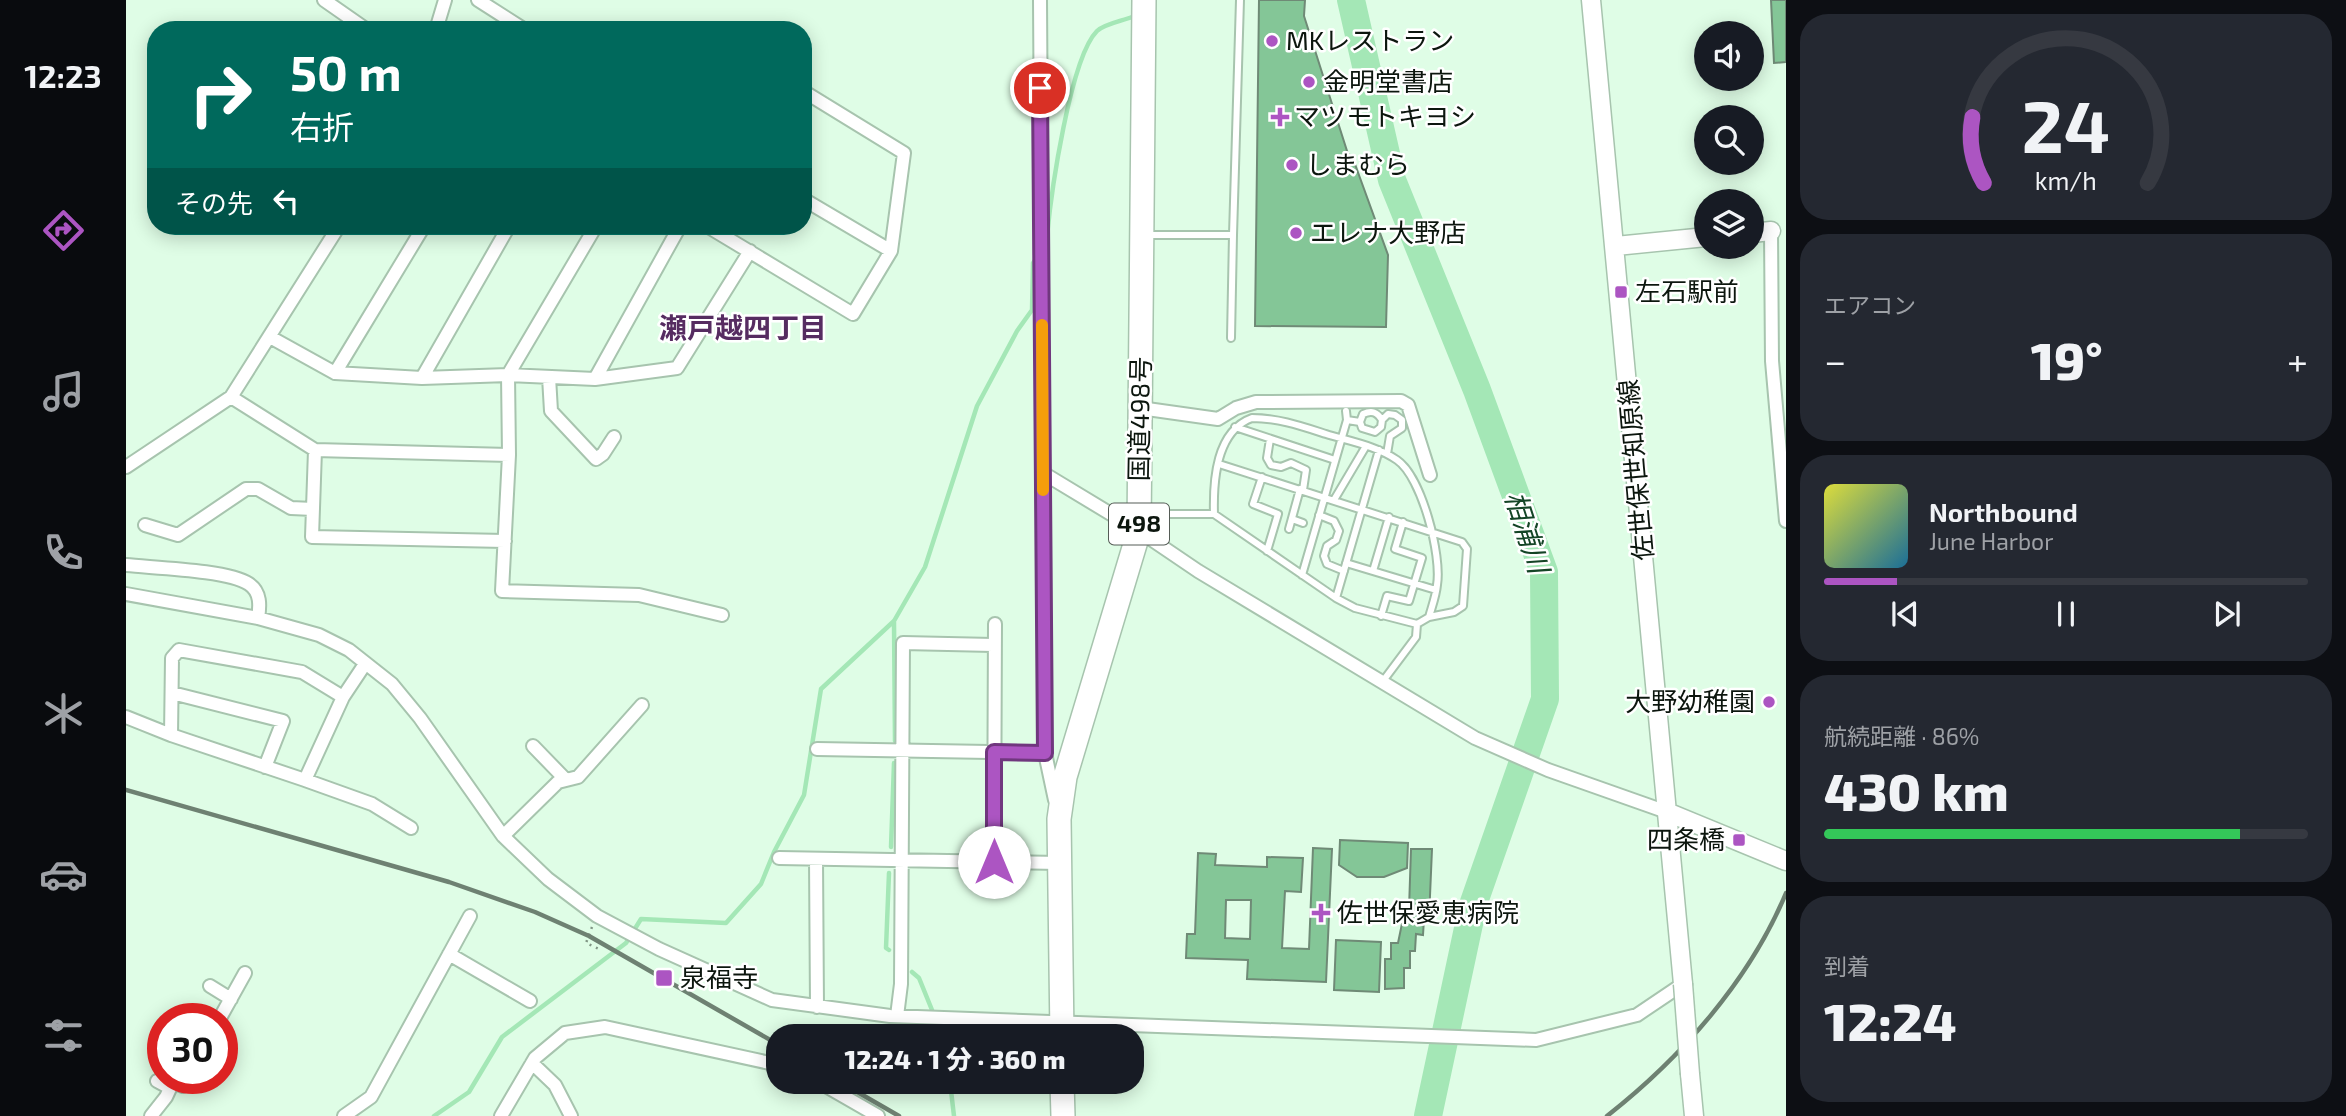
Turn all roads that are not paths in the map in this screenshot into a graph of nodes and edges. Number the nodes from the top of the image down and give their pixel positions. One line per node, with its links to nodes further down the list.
1 (445, 0): 9 (street)
2 (478, 0): 10 (street)
3 (1040, 0): 53 (street)
4 (1144, 0): 21 (highway, 国道498号 / 498)
5 (1240, 0): 22 (lane)
6 (1591, 0): 24 (main road, 佐世保世知原線)
7 (331, 2): 8 (street)
8 (355, 21)
9 (439, 21)
10 (511, 21)
11 (812, 97): 26 (street)
12 (812, 204): 26 (street)
13 (1770, 231): 14 (main road); 65 (street)
14 (1764, 232)
15 (333, 235): 27 (street)
16 (419, 235): 29 (street)
17 (504, 235): 32 (street)
18 (591, 235): 30 (street)
19 (675, 235): 33 (street)
20 (722, 235): 25 (street)
21 (1142, 235): 22 (lane); 35 (highway, 国道498号 / 498)
22 (1233, 235): 28 (lane)
23 (1694, 238): 24 (main road)
24 (1616, 246): 106 (main road, 佐世保世知原線)
25 (750, 251): 26 (street); 33 (street)
26 (891, 251)
27 (270, 337): 29 (street); 34 (street)
28 (1231, 338)
29 (335, 373): 32 (street)
30 (508, 375): 31 (street); 32 (street); 49 (street)
31 (549, 377): 33 (street); 42 (street)
32 (422, 378)
33 (594, 379)
34 (231, 397): 46 (street); 52 (street)
35 (1140, 408): 54 (street); 66 (highway, 国道498号 / 498)
36 (1346, 411): 37 (lane)
37 (1347, 420): 38 (lane); 44 (lane)
38 (1360, 422): 39 (lane); 39 (lane)
39 (1382, 423): 41 (lane); 41 (lane)
40 (1235, 427): 43 (lane); 44 (lane); 51 (lane)
41 (1391, 436): 48 (lane)
42 (614, 437)
43 (1270, 439): 50 (lane); 56 (lane)
44 (1341, 439): 45 (lane); 50 (lane)
45 (1366, 446): 47 (lane); 58 (lane)
46 (315, 450): 49 (street); 59 (street)
47 (1378, 450): 48 (lane); 60 (lane)
48 (1387, 454): 71 (lane)
49 (509, 456): 72 (street)
50 (1335, 460): 57 (lane)
51 (1219, 464): 55 (lane); 61 (lane)
52 (126, 467)
53 (1043, 473): 66 (street); 102 (street)
54 (1430, 475)
55 (1262, 477): 56 (lane); 75 (lane)
56 (1302, 490): 57 (lane); 64 (lane)
57 (1324, 497): 58 (lane); 62 (lane)
58 (1334, 500): 60 (lane)
59 (313, 509): 69 (street); 72 (street)
60 (1362, 509): 63 (lane); 77 (lane)
61 (1214, 514): 66 (lane); 75 (lane)
62 (1319, 515): 77 (lane); 79 (lane)
63 (1389, 517): 67 (lane); 74 (lane)
64 (1292, 519): 68 (lane); 70 (lane)
65 (1786, 521)
66 (1139, 522): 92 (street); 107 (highway, 国道498号 / 498)
67 (1403, 522): 71 (lane); 80 (lane)
68 (1303, 523)
69 (145, 525)
70 (1289, 529)
71 (1432, 531): 81 (lane); 86 (lane)
72 (505, 541): 84 (street)
73 (1372, 541): 74 (lane)
74 (1381, 544): 78 (lane)
75 (1267, 551): 79 (lane)
76 (126, 565): 87 (street)
77 (1345, 567): 78 (lane); 83 (lane)
78 (1373, 571): 80 (lane)
79 (1302, 575): 83 (lane)
80 (1414, 584): 81 (lane); 85 (lane)
81 (1436, 590): 86 (lane)
82 (126, 594): 87 (street)
83 (1336, 598): 85 (lane)
84 (722, 615)
85 (1381, 616): 89 (lane)
86 (1429, 617): 89 (lane)
87 (258, 618): 91 (street)
88 (995, 624): 90 (street)
89 (1417, 624): 92 (lane)
90 (993, 646): 100 (street); 101 (street)
91 (365, 664): 94 (street); 109 (street)
92 (1382, 682): 106 (street)
93 (172, 692): 94 (street); 97 (street); 103 (street)
94 (343, 698): 104 (street)
95 (642, 705): 105 (street)
96 (126, 717): 97 (street)
97 (171, 735): 103 (street)
98 (533, 746): 105 (street)
99 (817, 749): 100 (street)
100 (903, 750): 101 (street); 112 (street)
101 (994, 752): 102 (street); 114 (street)
102 (1045, 753): 107 (street)
103 (265, 767): 104 (street)
104 (305, 780): 108 (street)
105 (566, 780): 109 (street)
106 (1667, 812): 113 (main road); 119 (main road, 佐世保世知原線)
107 (1059, 819): 115 (highway, 国道498号 / 498)
108 (411, 828)
109 (503, 836): 124 (street)
110 (779, 858): 111 (street)
111 (816, 859): 112 (street); 124 (street)
112 (900, 860): 114 (street); 125 (street)
113 (1786, 860)
114 (994, 862): 115 (street)
115 (1060, 863): 127 (highway, 国道498号 / 498)
116 (470, 916): 117 (street)
117 (449, 954): 122 (street); 135 (street)
118 (245, 973): 121 (street)
119 (1683, 984): 128 (street); 140 (main road, 佐世保世知原線, bridge)
120 (210, 986): 121 (street)
121 (231, 999): 123 (street)
122 (530, 1001)
123 (229, 1003)
124 (817, 1007): 125 (street)
125 (897, 1016): 126 (street)
126 (999, 1024)
127 (1062, 1024)
128 (1144, 1028)
129 (532, 1063): 130 (street); 136 (street); 137 (street)
130 (766, 1063)
131 (166, 1094): 134 (street)
132 (840, 1094): 138 (street)
133 (1062, 1094): 139 (highway)
134 (151, 1116)
135 (344, 1116)
136 (501, 1116)
137 (571, 1116)
138 (878, 1116)
139 (1063, 1116)
140 (1694, 1116)

